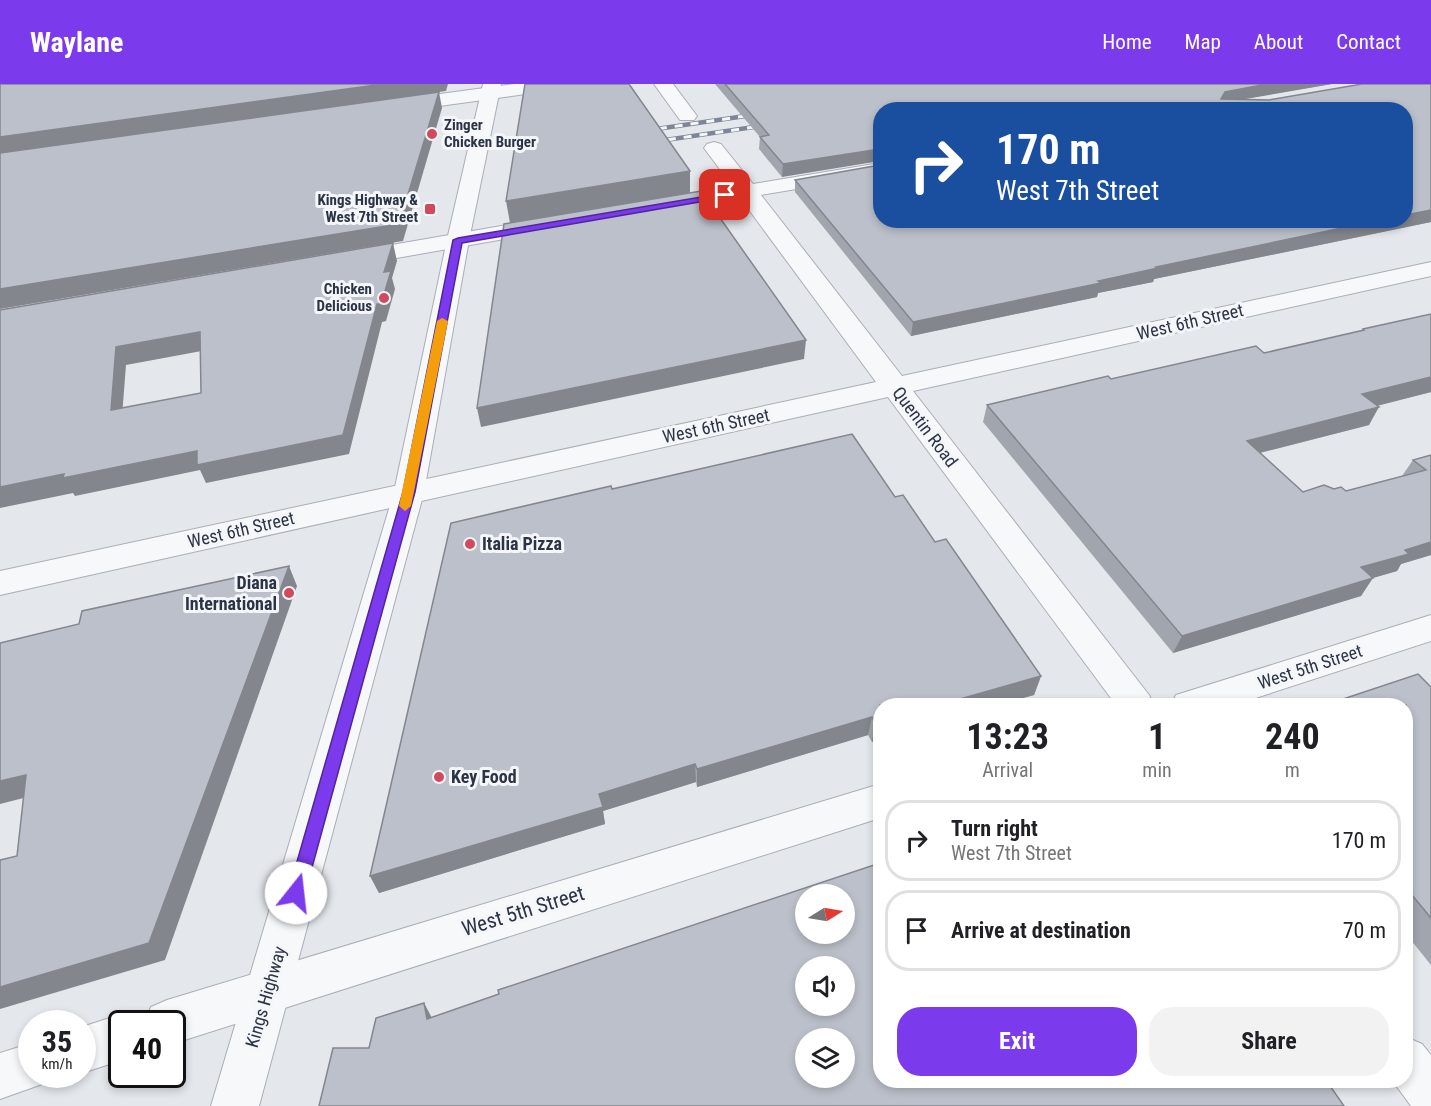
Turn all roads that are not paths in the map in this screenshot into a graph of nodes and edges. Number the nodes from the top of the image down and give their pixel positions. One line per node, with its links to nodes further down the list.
1 (554, 84): 3 (street)
2 (663, 84): 5 (street)
3 (491, 88): 4 (street); 11 (street, Kings Highway)
4 (374, 109)
5 (687, 116)
6 (714, 148): 8 (street, Quentin Road)
7 (873, 170): 8 (street)
8 (747, 192): 9 (street); 14 (street, Quentin Road)
9 (642, 209)
10 (572, 221): 11 (street)
11 (458, 240): 12 (street); 15 (street, Kings Highway)
12 (334, 262)
13 (1431, 268): 14 (street, West 6th Street)
14 (895, 388): 15 (street, West 6th Street); 18 (street, Quentin Road)
15 (409, 492): 16 (street, West 6th Street); 21 (street, Kings Highway)
16 (0, 583)
17 (1431, 628): 19 (street, West 5th Street)
18 (1131, 698)
19 (1211, 698)
20 (873, 803): 21 (street, West 5th Street)
21 (269, 990): 22 (street, West 5th Street); 27 (street, Kings Highway)
22 (186, 1017)
23 (18, 1070): 25 (street)
24 (1413, 1070): 26 (street)
25 (0, 1076)
26 (1431, 1094)
27 (235, 1106)

